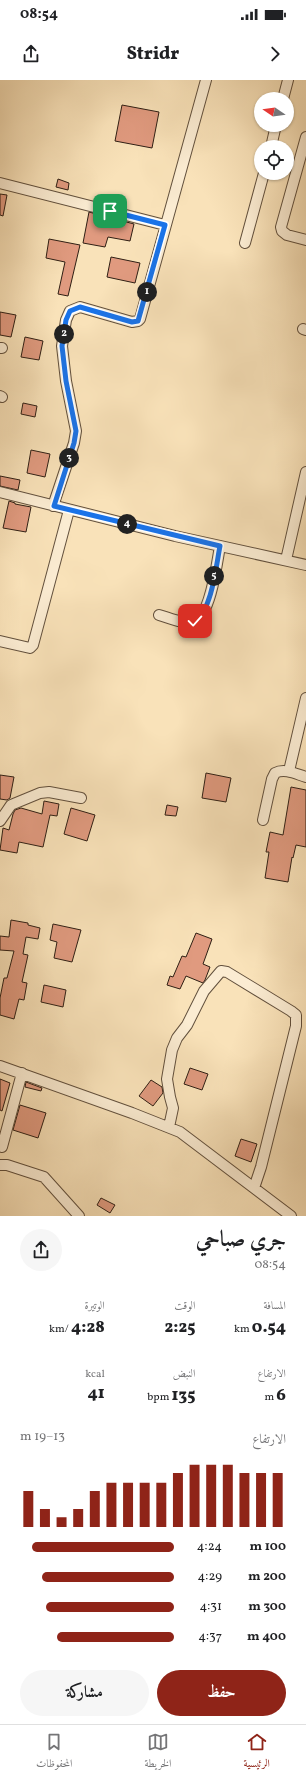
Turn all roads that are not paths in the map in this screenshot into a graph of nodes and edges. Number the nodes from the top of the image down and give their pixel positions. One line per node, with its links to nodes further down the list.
1 (206, 80): 7 (street)
2 (288, 80): 3 (street)
3 (285, 92)
4 (306, 136): 8 (street)
5 (262, 180): 9 (street)
6 (0, 183): 7 (street)
7 (165, 225): 12 (street)
8 (306, 240)
9 (245, 243)
10 (306, 472): 15 (street)
11 (0, 492): 12 (street)
12 (54, 506): 13 (street)
13 (69, 510): 14 (street); 18 (street)
14 (220, 546): 15 (street); 17 (street)
15 (286, 560): 16 (street)
16 (306, 565)
17 (159, 615)
18 (0, 641)
19 (306, 698): 20 (street)
20 (289, 771): 21 (street); 23 (street)
21 (306, 777)
22 (81, 798): 24 (street)
23 (263, 820)
24 (0, 821)
25 (0, 1066): 26 (street)
26 (22, 1074): 27 (street); 28 (street)
27 (169, 1127): 30 (street); 30 (street)
28 (2, 1147)
29 (0, 1165): 31 (street)
30 (254, 1188): 32 (street)
31 (79, 1216)
32 (291, 1216)

